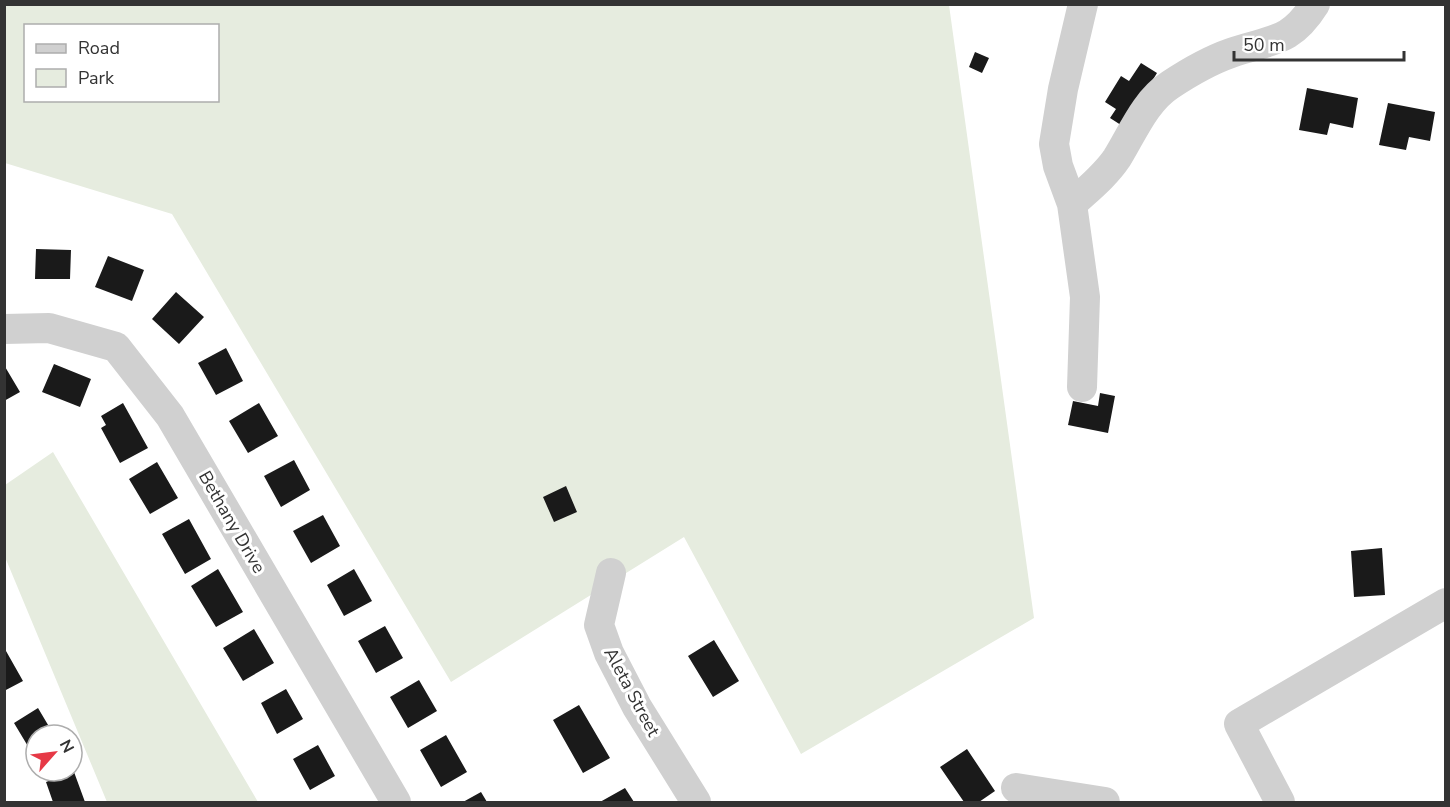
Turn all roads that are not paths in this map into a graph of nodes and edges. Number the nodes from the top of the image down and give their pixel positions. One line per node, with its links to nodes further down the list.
1 (1083, 4): 3 (street)
2 (1315, 4): 3 (street)
3 (1072, 204): 5 (street)
4 (4, 329): 9 (street, Bethany Drive)
5 (1082, 387)
6 (611, 573): 10 (street, Aleta Street)
7 (1446, 603): 12 (street)
8 (1016, 788): 11 (street)
9 (396, 802)
10 (696, 802)
11 (1105, 802)
12 (1280, 802)

